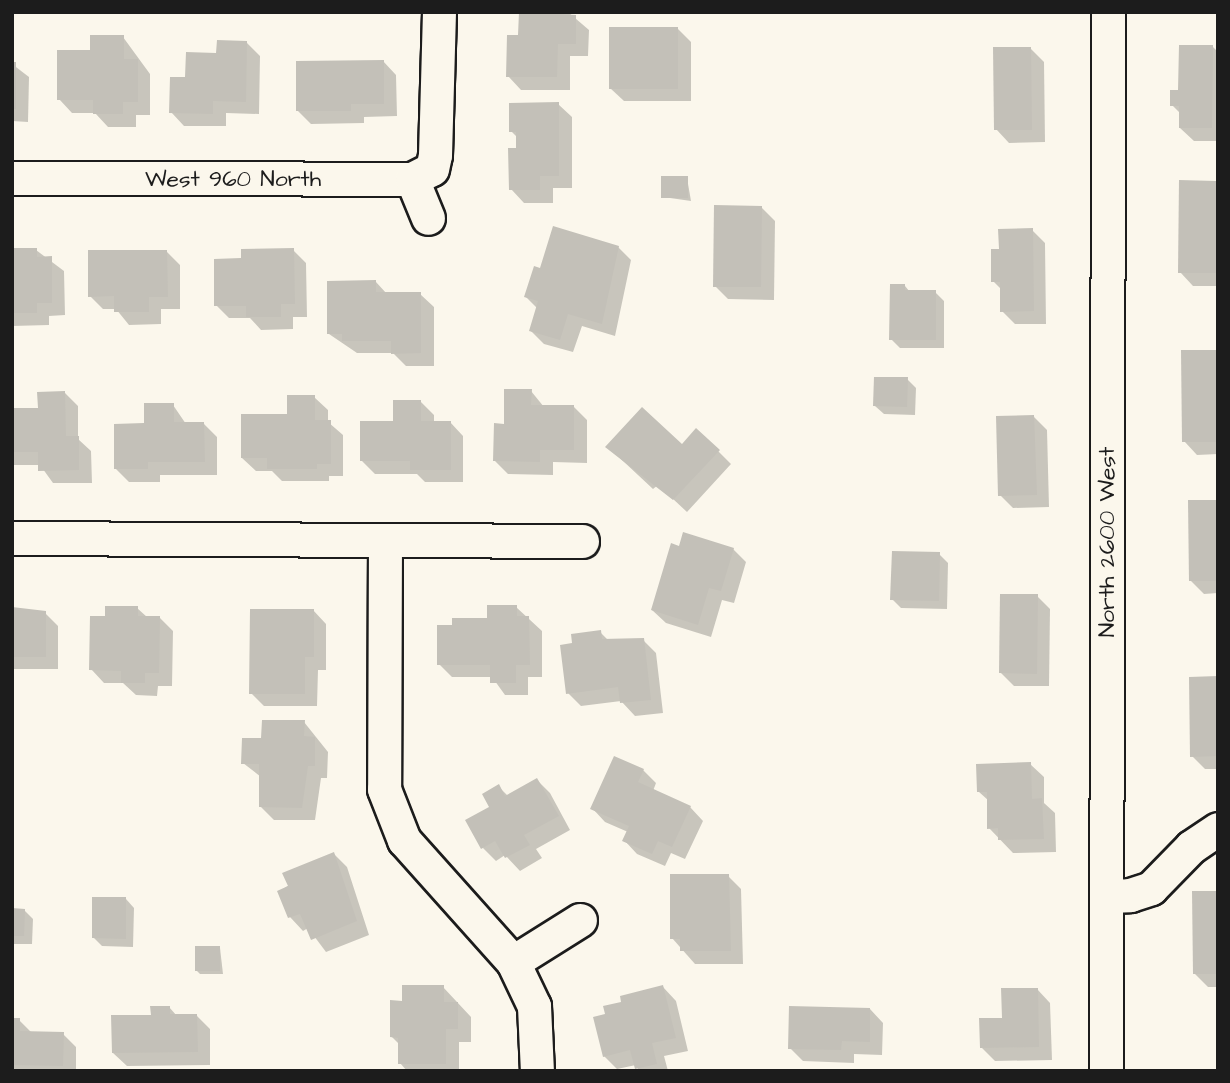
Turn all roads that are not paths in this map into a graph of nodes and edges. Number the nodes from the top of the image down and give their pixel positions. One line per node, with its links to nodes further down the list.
1 (439, 12): 4 (street)
2 (1108, 12): 10 (street, North 2600 West)
3 (12, 178): 4 (street, West 960 North)
4 (412, 179): 5 (street)
5 (428, 218)
6 (12, 538): 7 (street)
7 (385, 540): 8 (street); 12 (street)
8 (582, 541)
9 (1218, 830): 10 (street)
10 (1107, 896): 14 (street, North 2600 West)
11 (580, 920): 12 (street)
12 (513, 962): 13 (street)
13 (537, 1071)
14 (1106, 1071)

